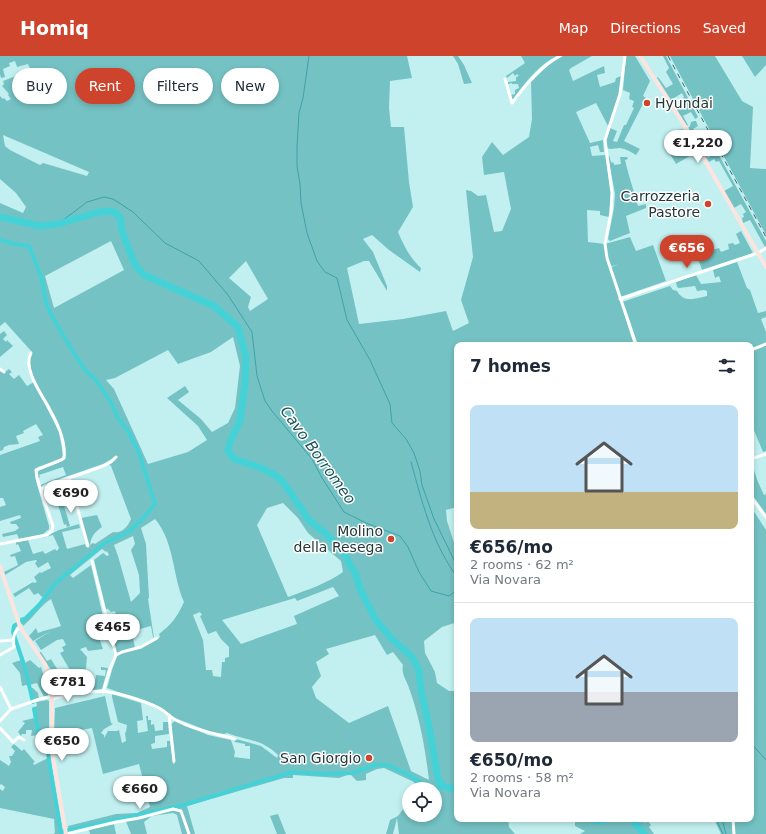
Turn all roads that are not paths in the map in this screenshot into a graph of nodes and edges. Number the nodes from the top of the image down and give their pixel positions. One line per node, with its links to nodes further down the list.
1 (559, 56): 4 (street)
2 (625, 56): 8 (street)
3 (640, 56): 6 (main road)
4 (505, 79)
5 (766, 248): 6 (street)
6 (758, 253): 7 (main road); 8 (street)
7 (766, 267)
8 (620, 299): 9 (street)
9 (635, 342)
10 (766, 344): 11 (street)
11 (754, 349)
12 (31, 353): 19 (street)
13 (0, 369): 14 (street)
14 (4, 372)
15 (766, 454): 17 (street)
16 (116, 457): 18 (street)
17 (754, 458)
18 (68, 478): 19 (street); 23 (street)
19 (41, 491): 22 (street)
20 (754, 501): 21 (street)
21 (766, 517)
22 (0, 544)
23 (88, 546)
24 (92, 561): 31 (street)
25 (0, 566): 26 (main road)
26 (19, 625): 27 (street); 32 (main road)
27 (14, 637): 29 (street); 30 (street)
28 (157, 638): 31 (street)
29 (0, 641)
30 (0, 655)
31 (116, 655): 35 (street)
32 (50, 679): 34 (street); 36 (main road)
33 (0, 687): 37 (street)
34 (80, 692): 35 (street); 36 (street)
35 (103, 692): 38 (street)
36 (52, 698): 37 (street); 45 (main road)
37 (11, 709): 39 (street)
38 (169, 715): 41 (street); 43 (street)
39 (0, 721)
40 (0, 728): 42 (street)
41 (235, 739)
42 (24, 740)
43 (174, 761)
44 (733, 822): 47 (street)
45 (66, 832): 46 (street)
46 (189, 834)
47 (734, 834)

